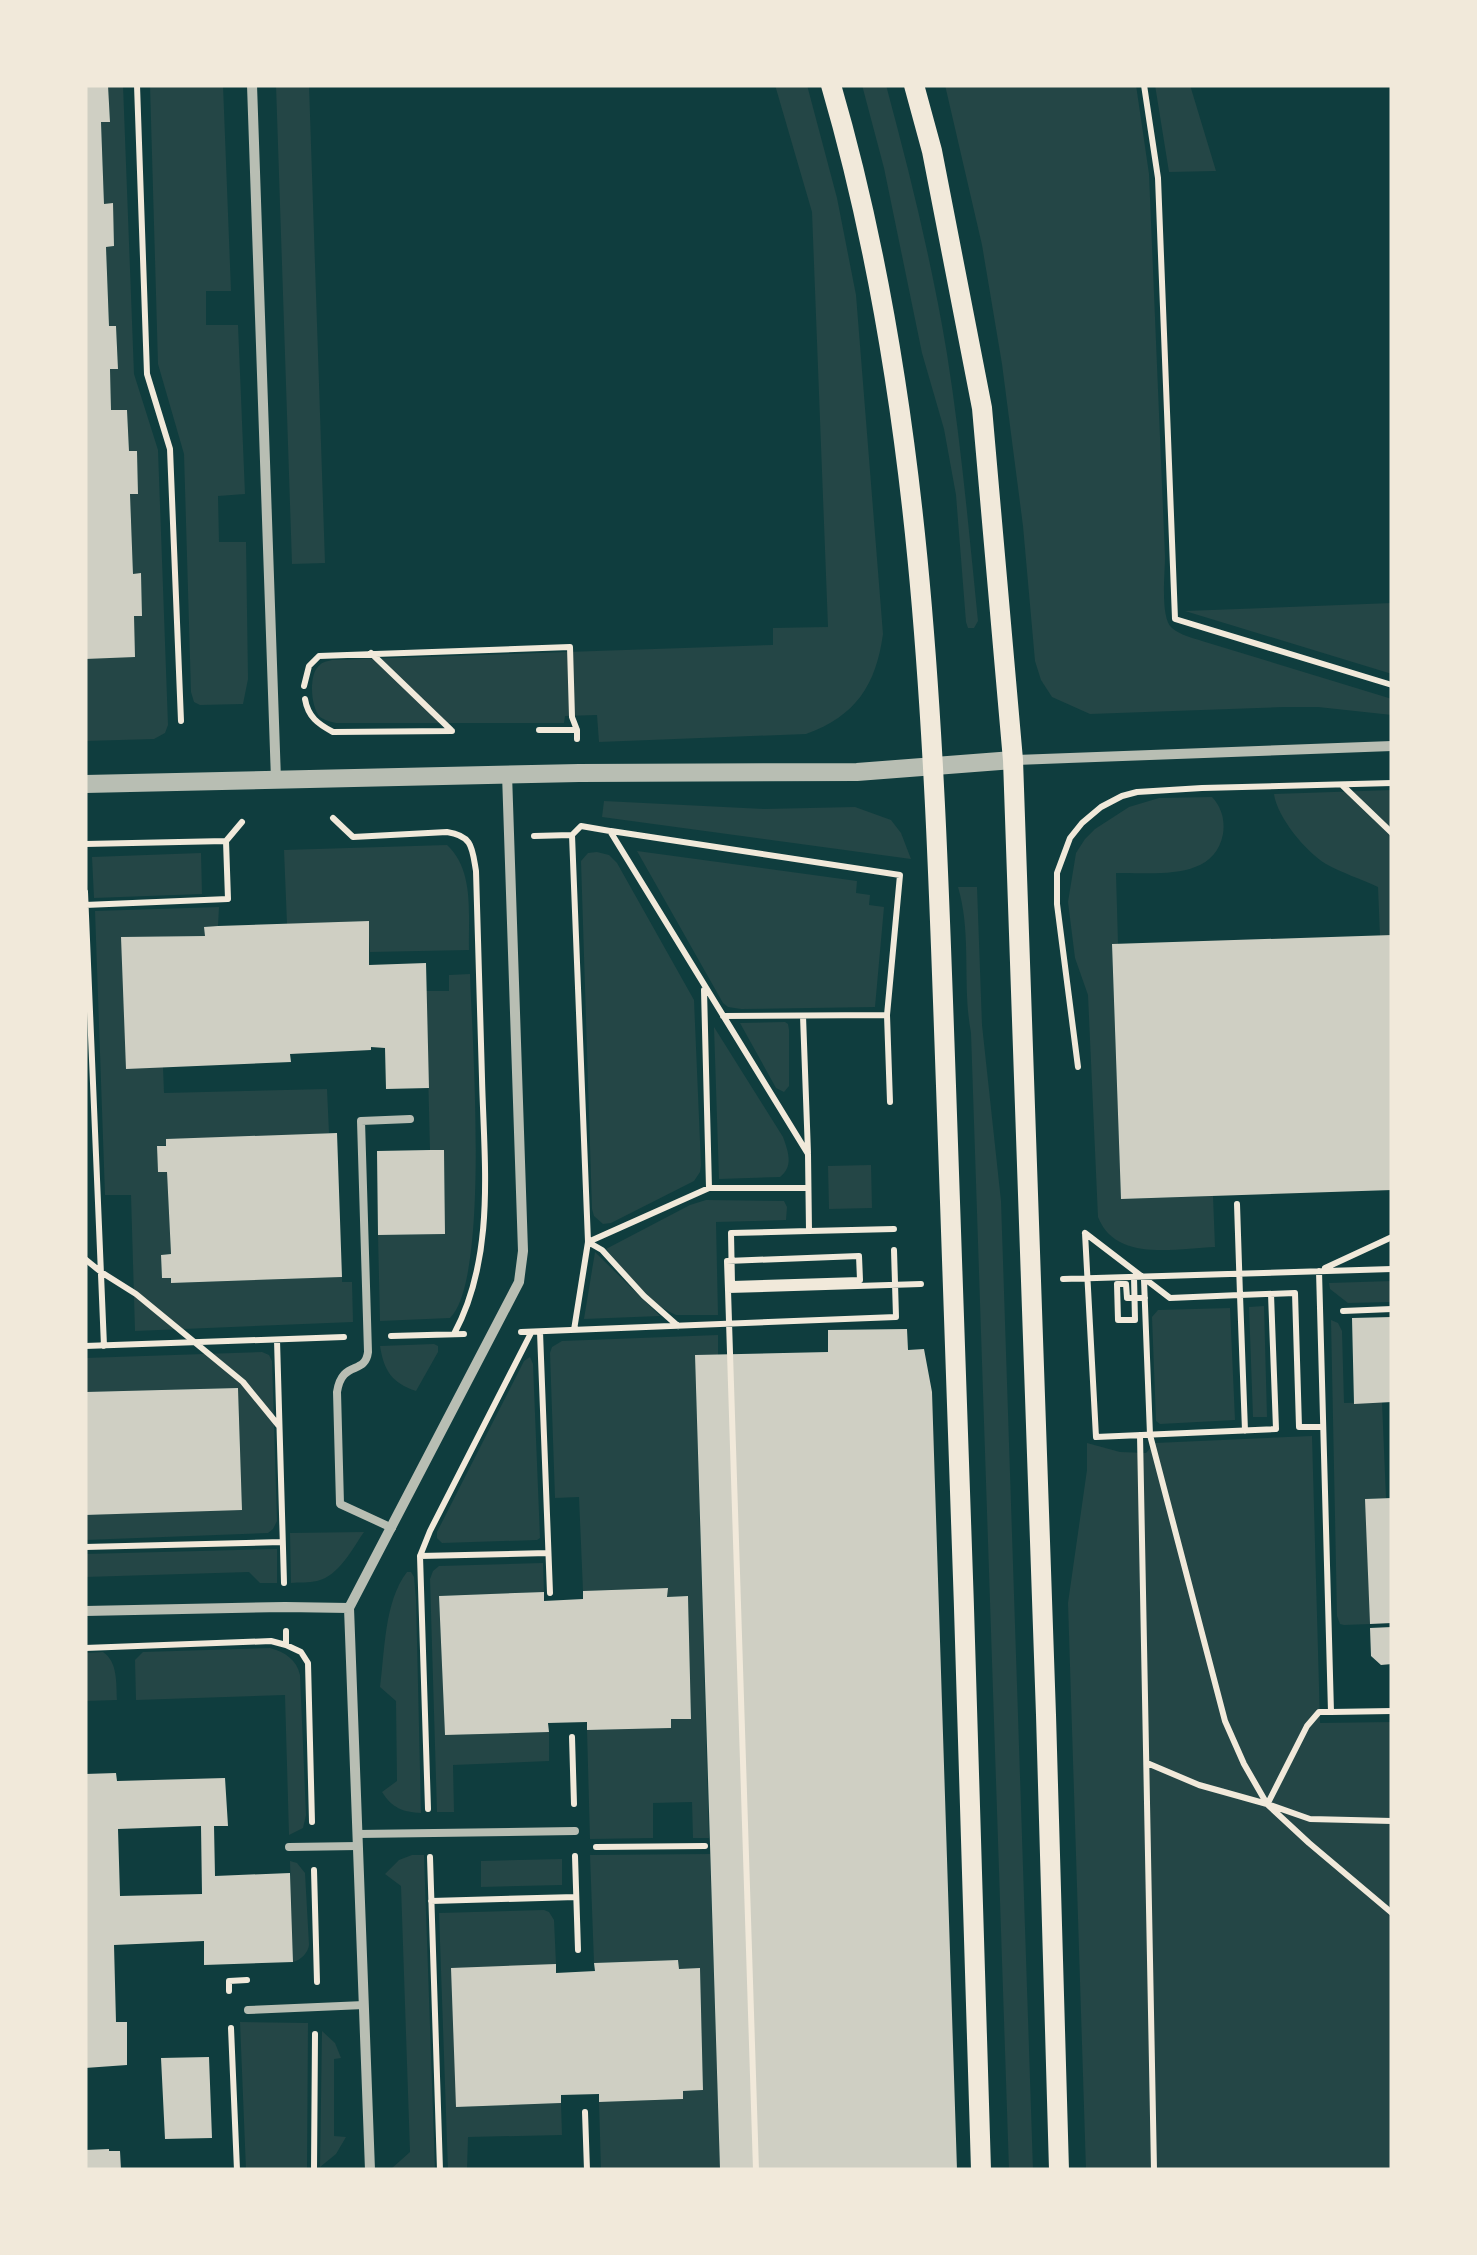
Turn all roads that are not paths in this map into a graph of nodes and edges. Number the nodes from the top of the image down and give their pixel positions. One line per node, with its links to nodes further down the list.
1 (252, 85): 8 (street)
2 (831, 85): 6 (main road)
3 (914, 85): 5 (main road)
4 (1392, 746): 5 (street)
5 (1013, 760): 6 (street); 21 (main road)
6 (934, 765): 7 (street); 20 (main road)
7 (507, 774): 8 (street); 11 (street)
8 (276, 780): 9 (street)
9 (85, 784)
10 (410, 1119): 11 (lane)
11 (392, 1528): 12 (street)
12 (349, 1608): 13 (street); 15 (street)
13 (85, 1611)
14 (574, 1831): 15 (lane)
15 (358, 1840): 16 (lane); 17 (street)
16 (289, 1847)
17 (364, 2005): 18 (lane); 19 (street)
18 (248, 2010)
19 (370, 2170)
20 (981, 2170)
21 (1059, 2170)

